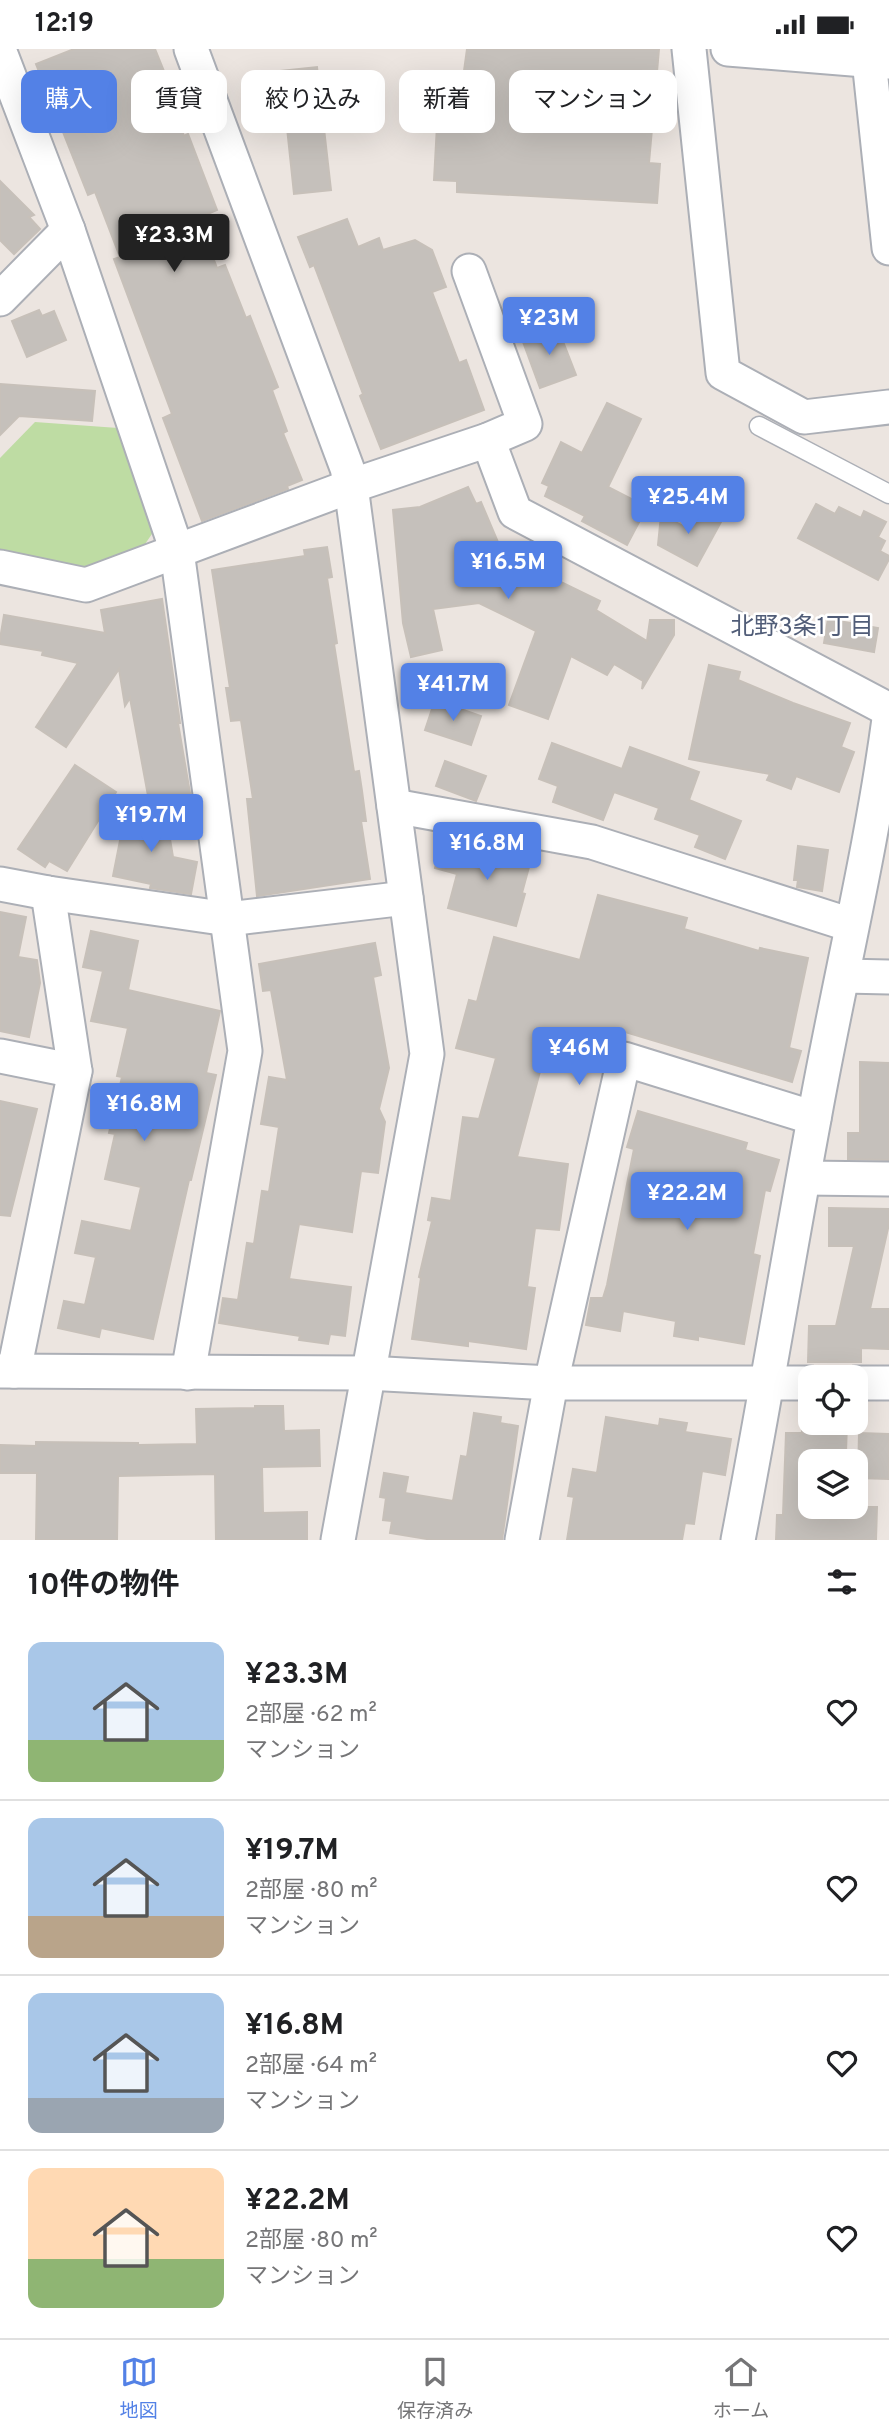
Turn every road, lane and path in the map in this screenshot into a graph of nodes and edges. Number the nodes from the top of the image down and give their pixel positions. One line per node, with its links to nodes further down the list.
1 (191, 49): 13 (street)
2 (690, 49): 10 (street)
3 (728, 49): 5 (street)
4 (0, 52): 6 (street)
5 (879, 61): 7 (street)
6 (68, 230): 9 (street); 15 (street)
7 (889, 248)
8 (469, 271): 12 (street)
9 (0, 299)
10 (889, 407)
11 (759, 426): 14 (lane)
12 (488, 440): 13 (street); 17 (street)
13 (351, 486): 15 (street); 20 (street)
14 (889, 494)
15 (177, 551): 16 (street); 24 (street)
16 (0, 567)
17 (889, 710)
18 (889, 719): 19 (street)
19 (885, 775): 25 (street)
20 (394, 806): 23 (street); 25 (street)
21 (0, 884): 22 (street)
22 (48, 893): 24 (street); 29 (street)
23 (406, 898): 24 (street); 35 (street)
24 (228, 919): 34 (street)
25 (851, 925): 26 (street)
26 (844, 977): 27 (street); 30 (street)
27 (889, 977)
28 (0, 1056): 29 (street)
29 (75, 1071): 33 (street)
30 (814, 1118): 31 (street); 36 (street)
31 (804, 1178): 32 (street); 37 (street)
32 (889, 1179)
33 (7, 1371): 34 (street)
34 (188, 1373): 35 (street)
35 (367, 1373): 36 (street); 41 (street)
36 (551, 1383): 37 (street); 42 (street)
37 (768, 1383): 38 (street); 43 (street)
38 (798, 1383)
39 (868, 1383): 40 (street)
40 (889, 1383)
41 (338, 1540)
42 (522, 1540)
43 (738, 1540)

